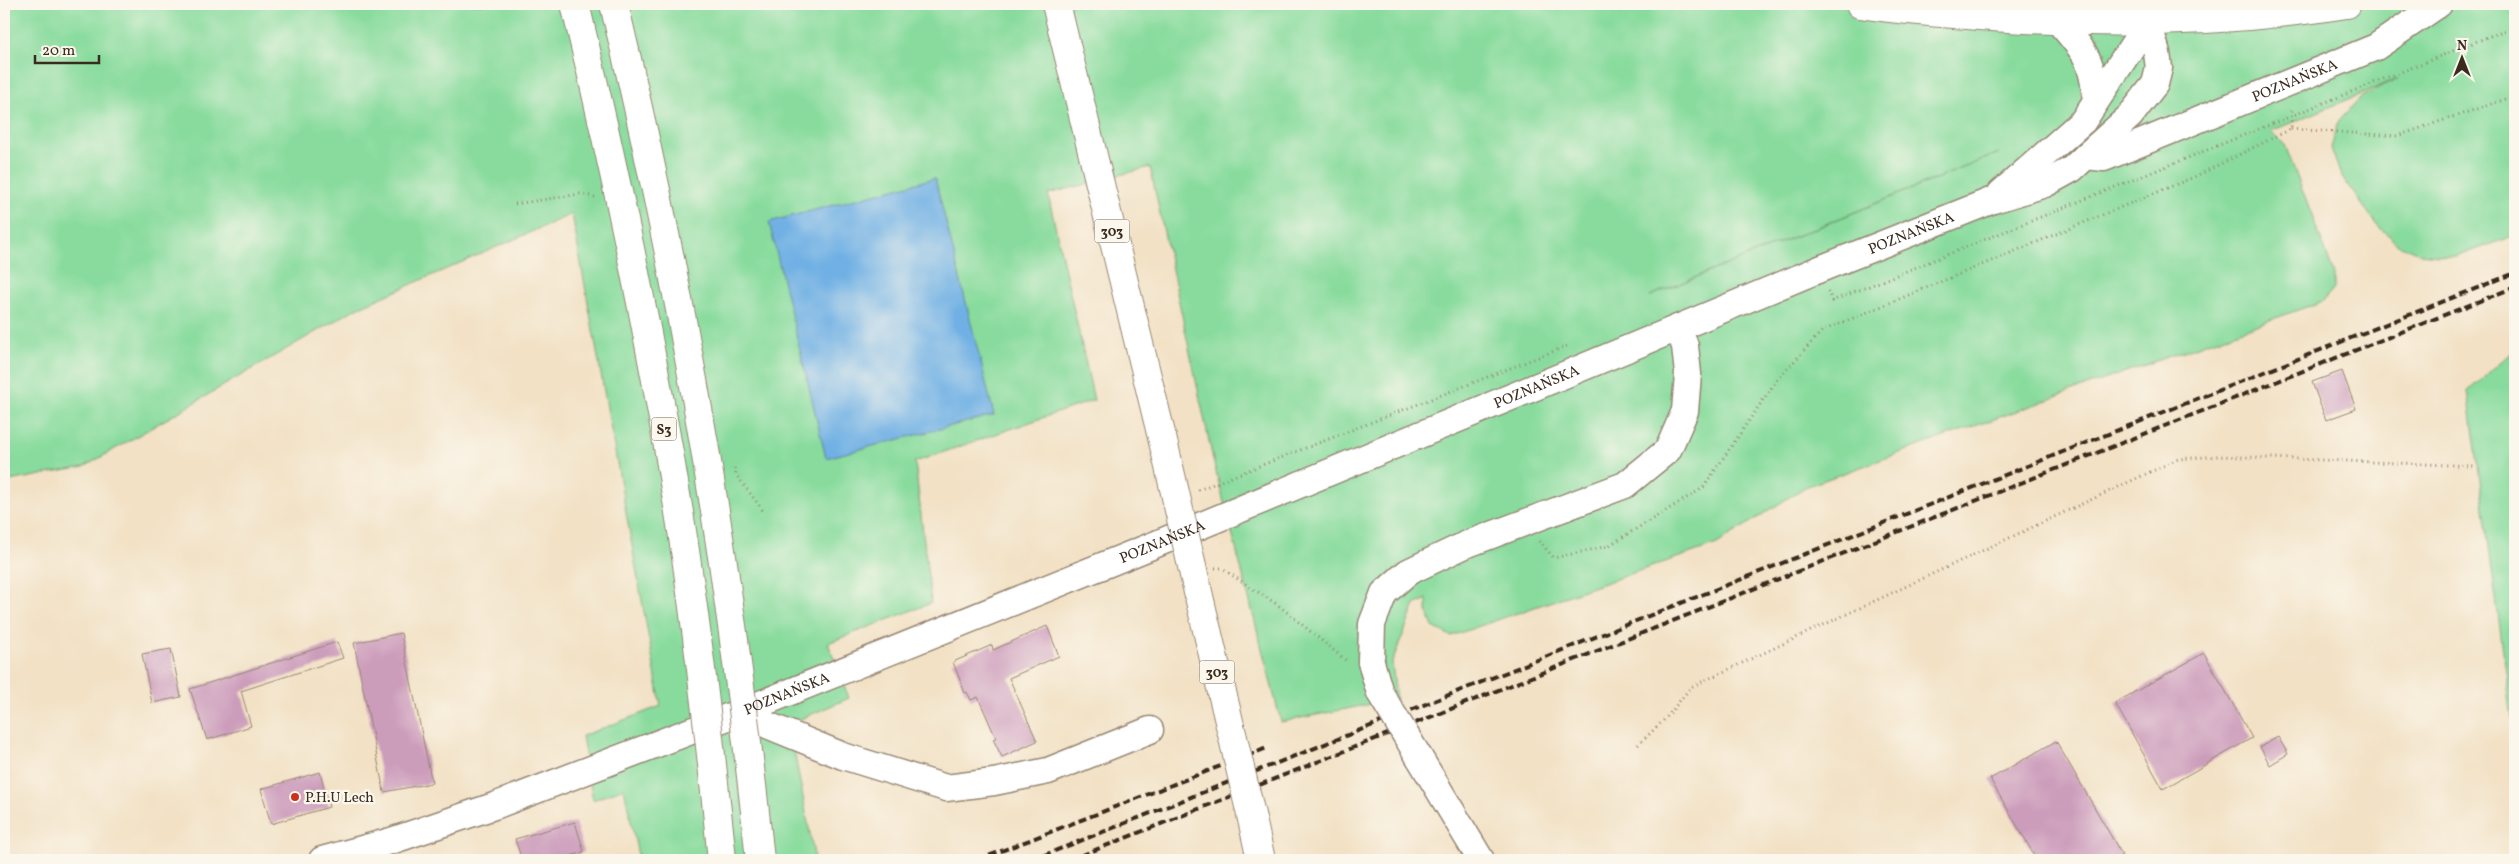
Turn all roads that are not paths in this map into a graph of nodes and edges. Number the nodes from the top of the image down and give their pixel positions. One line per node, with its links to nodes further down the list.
1 (575, 4): 16 (main road, S3, bridge)
2 (614, 4): 17 (main road, bridge)
3 (1056, 4): 18 (main road, 303, bridge)
4 (1860, 4): 7 (main road)
5 (2347, 4): 8 (main road)
6 (2439, 4): 10 (street, POZNAŃSKA)
7 (2057, 20): 8 (main road); 9 (street)
8 (2148, 22): 9 (street, POZNAŃSKA); 10 (street, POZNAŃSKA)
9 (2096, 100): 11 (street, POZNAŃSKA)
10 (2086, 156): 11 (street, POZNAŃSKA)
11 (1993, 200): 12 (street, POZNAŃSKA)
12 (1678, 328): 13 (street, POZNAŃSKA); 19 (street, bridge)
13 (738, 713): 14 (street); 15 (street, POZNAŃSKA)
14 (1150, 730)
15 (322, 860)
16 (722, 860)
17 (760, 860)
18 (1261, 860)
19 (1481, 860)

